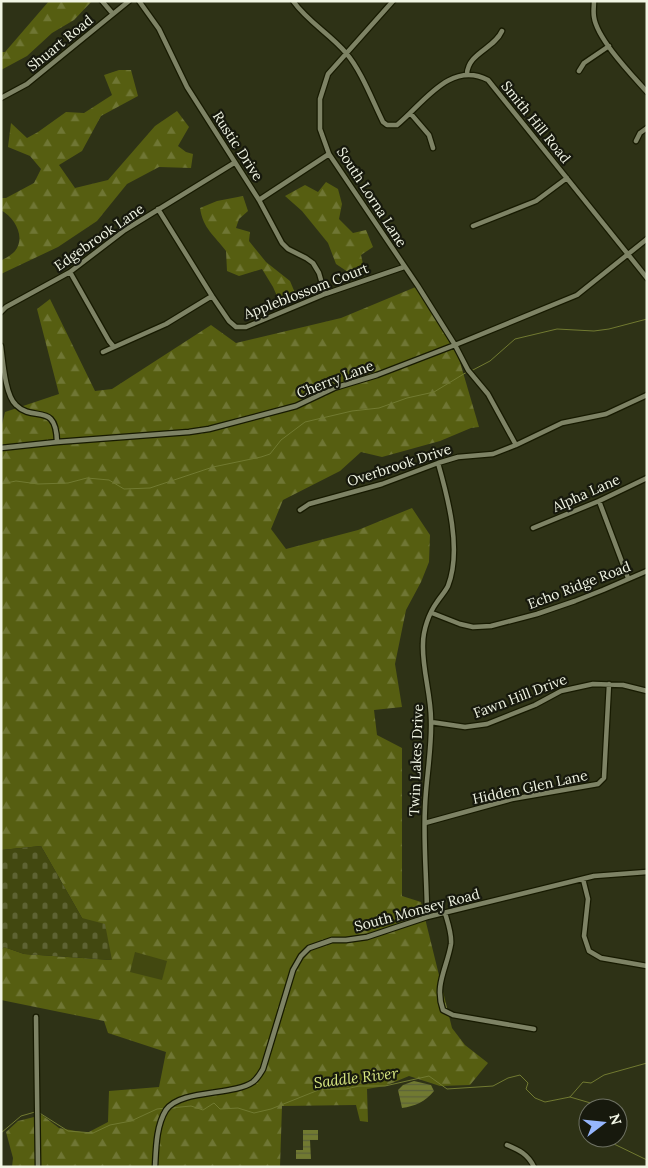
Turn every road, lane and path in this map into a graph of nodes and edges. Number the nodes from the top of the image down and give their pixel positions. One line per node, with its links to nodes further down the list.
1 (102, 1): 7 (street)
2 (129, 1): 7 (street, Shuart Road)
3 (139, 1): 20 (street, Rustic Drive)
4 (293, 1): 10 (street)
5 (393, 1): 10 (street, South Lorna Lane)
6 (594, 1): 9 (street)
7 (113, 14): 14 (street, Shuart Road)
8 (502, 31): 12 (street)
9 (609, 46): 11 (street); 13 (street)
10 (346, 53): 15 (street); 19 (street, South Lorna Lane)
11 (579, 71)
12 (467, 74): 15 (street); 21 (street, Smith Hill Road)
13 (647, 92)
14 (1, 98)
15 (411, 114): 18 (street)
16 (647, 128): 17 (street)
17 (636, 141)
18 (433, 148)
19 (329, 154): 22 (street); 27 (street, South Lorna Lane)
20 (234, 162): 22 (street, Rustic Drive); 23 (street, Edgebrook Lane)
21 (567, 178): 24 (street); 26 (street, Smith Hill Road)
22 (259, 200): 30 (street, Rustic Drive)
23 (158, 209): 28 (street, Edgebrook Lane); 31 (street, Appleblossom Court)
24 (473, 226)
25 (647, 240): 26 (street, Cherry Lane)
26 (630, 254): 29 (street, Smith Hill Road); 33 (street, Cherry Lane)
27 (404, 267): 30 (street, Appleblossom Court); 33 (street, South Lorna Lane)
28 (70, 272): 32 (street, Edgebrook Lane); 35 (street)
29 (647, 278)
30 (325, 294): 31 (street, Appleblossom Court)
31 (212, 296): 35 (street)
32 (1, 312)
33 (455, 345): 38 (street, Cherry Lane); 39 (street, South Lorna Lane)
34 (1, 346): 38 (street)
35 (114, 347): 36 (street)
36 (103, 352)
37 (647, 396): 39 (street, Overbrook Drive)
38 (57, 442): 40 (street, Cherry Lane)
39 (516, 445): 41 (street, Overbrook Drive)
40 (1, 448)
41 (438, 462): 44 (street, Overbrook Drive); 48 (street, Twin Lakes Drive)
42 (647, 478): 43 (street, Alpha Lane)
43 (599, 501): 45 (street, Alpha Lane); 47 (street)
44 (300, 510)
45 (533, 528)
46 (647, 571): 47 (street, Echo Ridge Road)
47 (628, 578): 48 (street, Echo Ridge Road)
48 (432, 613): 51 (street, Twin Lakes Drive)
49 (608, 684): 50 (street, Fawn Hill Drive); 51 (street, Fawn Hill Drive); 52 (street, Hidden Glen Lane)
50 (647, 691)
51 (432, 722): 52 (street, Twin Lakes Drive)
52 (425, 823): 56 (street, Twin Lakes Drive)
53 (647, 872): 54 (street, South Monsey Road)
54 (583, 879): 55 (street, South Monsey Road); 57 (street)
55 (445, 913): 56 (street, South Monsey Road); 59 (street)
56 (427, 917): 62 (street, South Monsey Road)
57 (647, 966)
58 (36, 1017): 61 (street)
59 (534, 1029)
60 (507, 1145): 63 (street)
61 (38, 1167)
62 (155, 1167)
63 (534, 1167)

